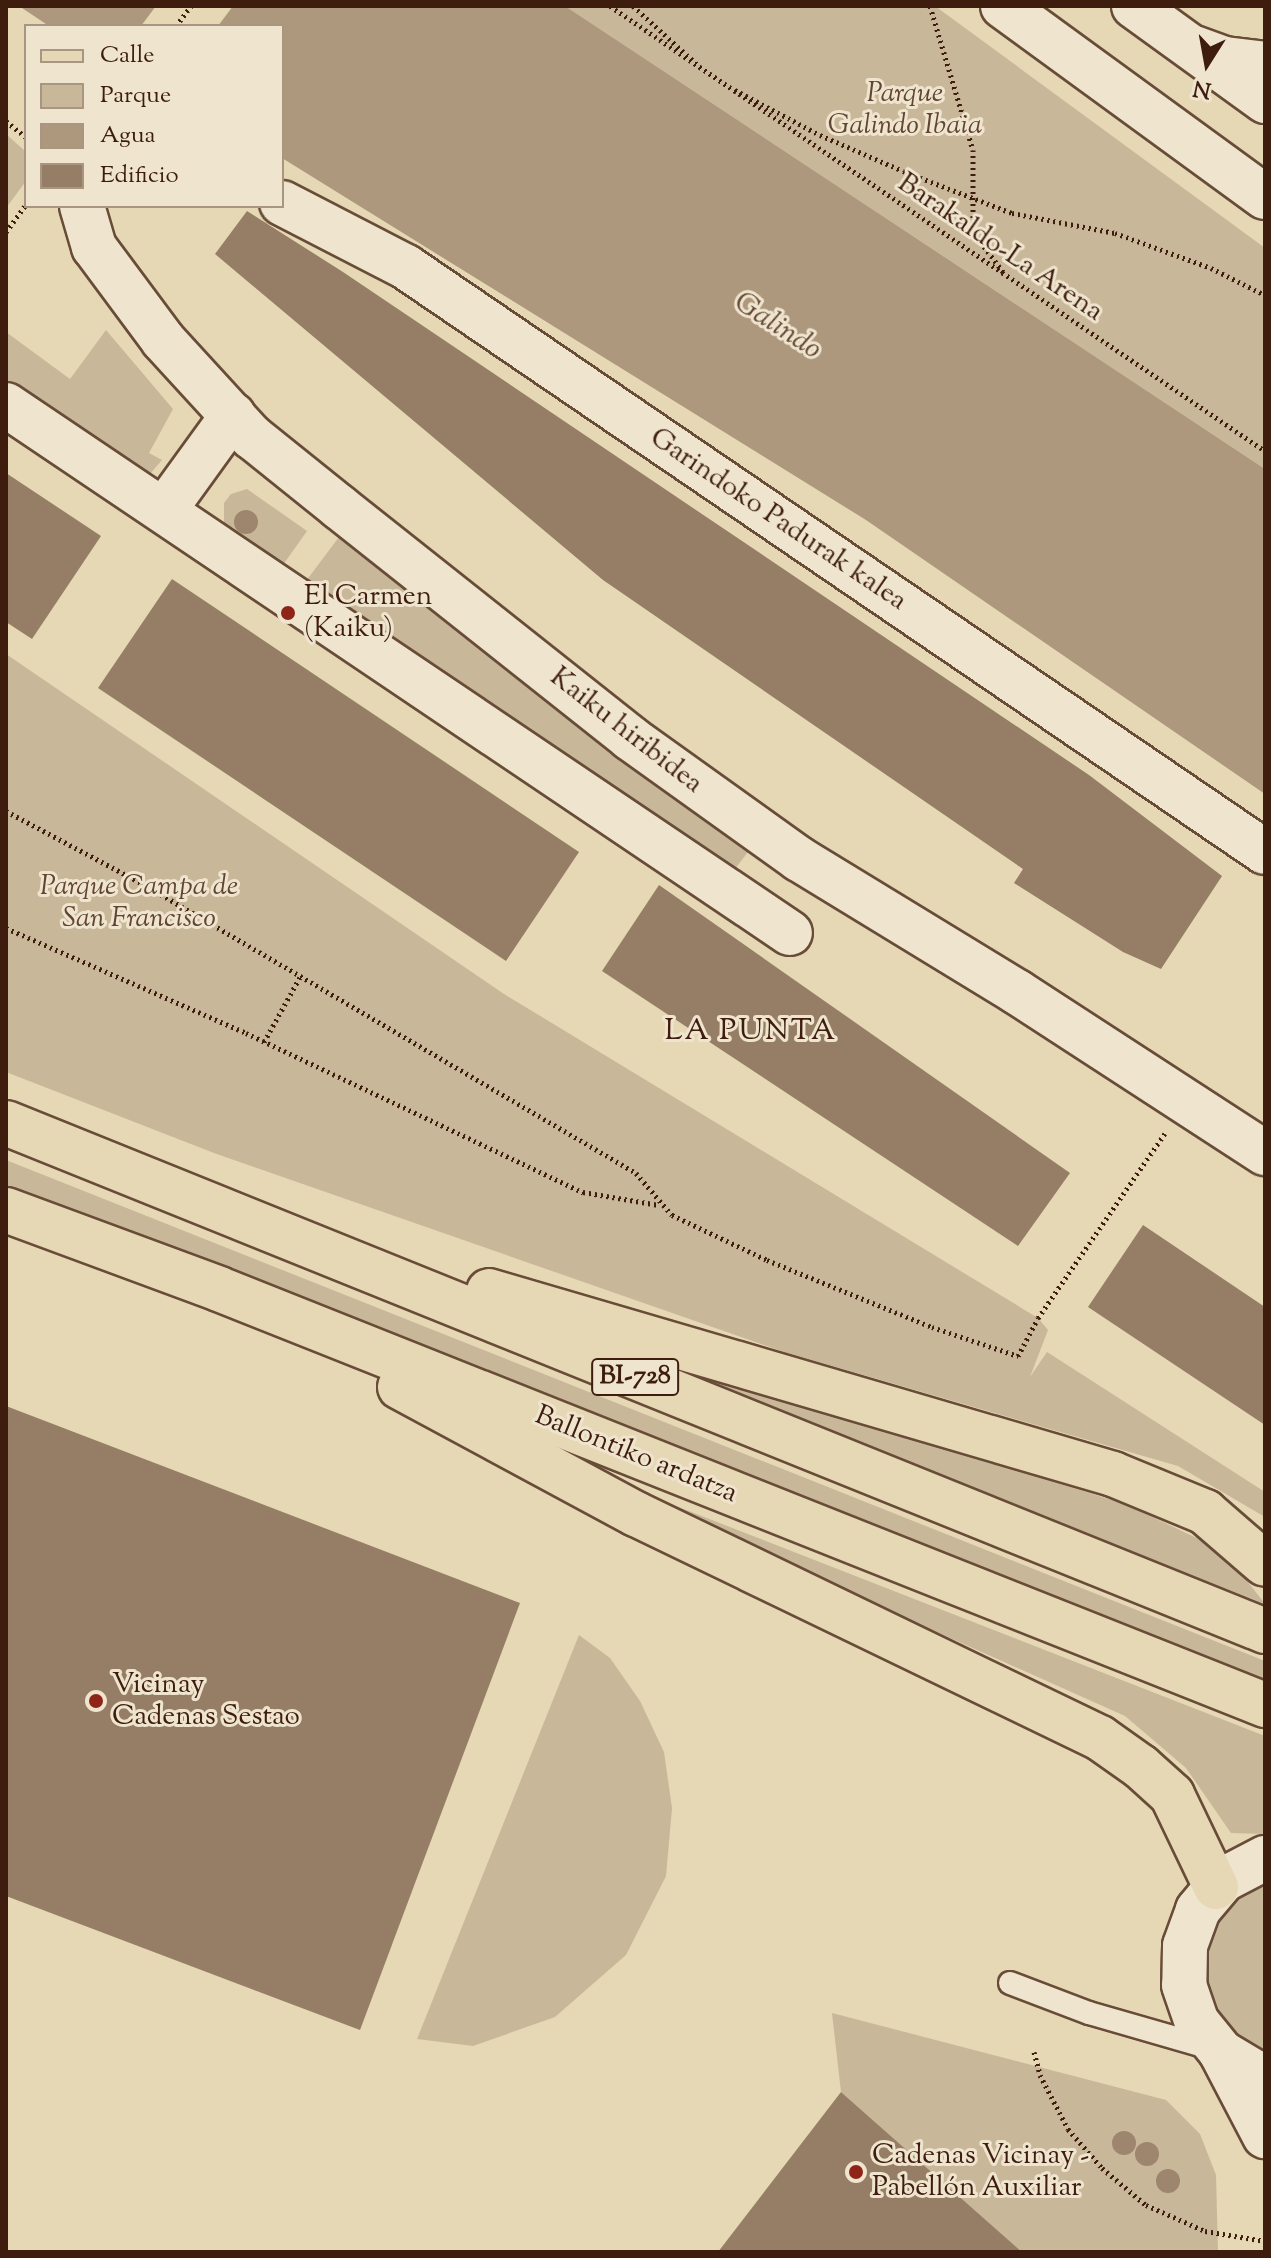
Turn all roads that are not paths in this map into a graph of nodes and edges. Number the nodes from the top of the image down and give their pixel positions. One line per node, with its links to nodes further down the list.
1 (1003, 6): 6 (street)
2 (1134, 6): 3 (street)
3 (1193, 48): 4 (street); 5 (street)
4 (1265, 64)
5 (1265, 101)
6 (1265, 197)
7 (284, 204): 13 (street, Garindoko Padurak kalea)
8 (83, 208): 10 (street, Kaiku hiribidea)
9 (6, 405): 11 (street)
10 (233, 415): 11 (street); 12 (street, Kaiku hiribidea)
11 (165, 509): 14 (street)
12 (783, 847): 14 (street); 17 (street, Kaiku hiribidea)
13 (1265, 852)
14 (746, 903): 15 (street)
15 (790, 933)
16 (6, 1123): 19 (main road, BI-728)
17 (1265, 1153)
18 (6, 1210): 20 (main road, Ballontiko ardatza / BI-728)
19 (255, 1224): 21 (main road); 22 (main road, BI-728)
20 (219, 1289): 23 (main road, Ballontiko ardatza / BI-728); 25 (main road)
21 (1265, 1564)
22 (1265, 1631)
23 (1265, 1705)
24 (1265, 1858): 25 (street)
25 (1216, 1887): 27 (street)
26 (1010, 1983): 27 (lane)
27 (1221, 2052): 28 (street); 29 (street)
28 (1265, 2075)
29 (1265, 2136)

